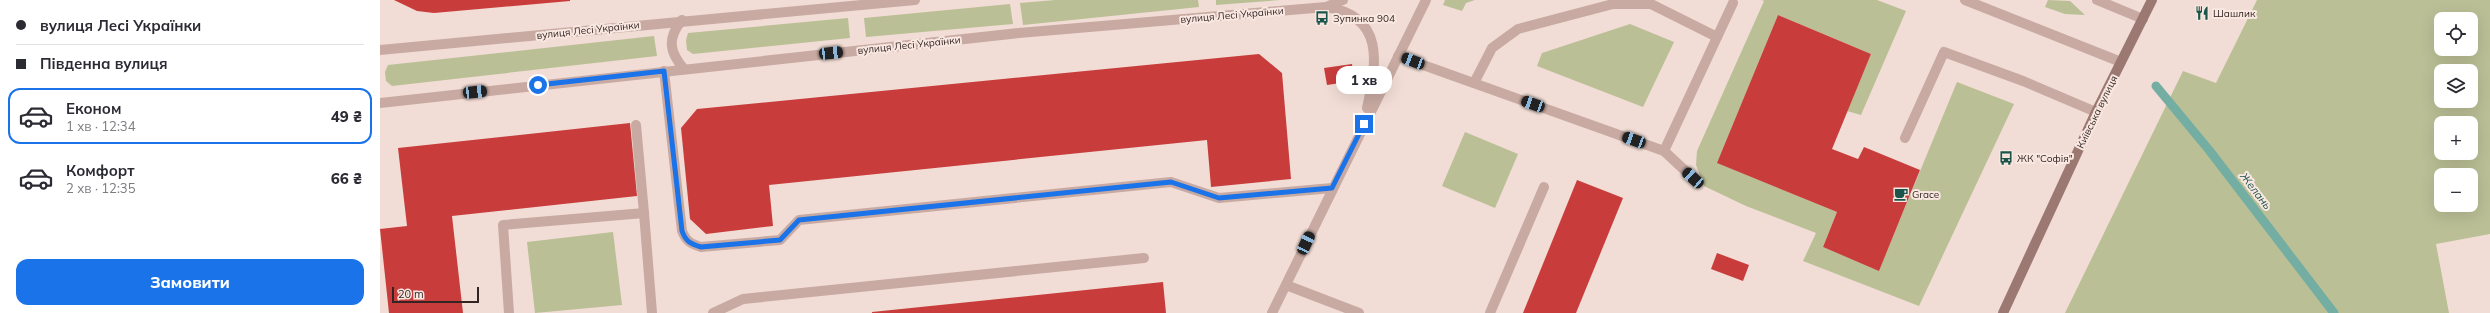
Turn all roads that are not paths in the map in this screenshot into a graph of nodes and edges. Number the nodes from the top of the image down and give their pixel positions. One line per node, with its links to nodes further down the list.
1 (915, 0): 7 (street, вулиця Лесі Українки)
2 (1343, 0): 9 (street, вулиця Лесі Українки)
3 (1426, 0): 15 (street)
4 (1965, 0): 16 (street)
5 (2097, 0): 11 (street)
6 (2152, 0): 11 (main road, Київська вулиця)
7 (878, 2): 12 (street, вулиця Лесі Українки)
8 (1650, 2): 13 (street); 19 (street)
9 (1329, 3): 17 (street, вулиця Лесі Українки); 22 (street)
10 (1733, 3): 13 (street)
11 (2143, 19): 16 (main road, Київська вулиця)
12 (682, 20): 14 (street, вулиця Лесі Українки); 17 (street)
13 (1717, 37): 25 (street)
14 (380, 50)
15 (1398, 56): 19 (street); 22 (street)
16 (2121, 62): 21 (main road, Київська вулиця)
17 (684, 69): 18 (street, вулиця Лесі Українки)
18 (664, 71): 20 (street, вулиця Лесі Українки); 28 (street)
19 (1474, 83): 25 (street)
20 (380, 103)
21 (2096, 112): 24 (street); 38 (main road, Київська вулиця)
22 (1364, 124): 28 (street)
23 (636, 125): 29 (street)
24 (1905, 138)
25 (1664, 151): 26 (street)
26 (1693, 178)
27 (1544, 187): 37 (street)
28 (1332, 188): 31 (street)
29 (644, 213): 32 (street); 33 (street)
30 (1144, 258): 34 (street)
31 (1286, 285): 35 (street); 36 (street)
32 (509, 313)
33 (652, 313)
34 (713, 313)
35 (1272, 313)
36 (1359, 313)
37 (1490, 313)
38 (2003, 313)

